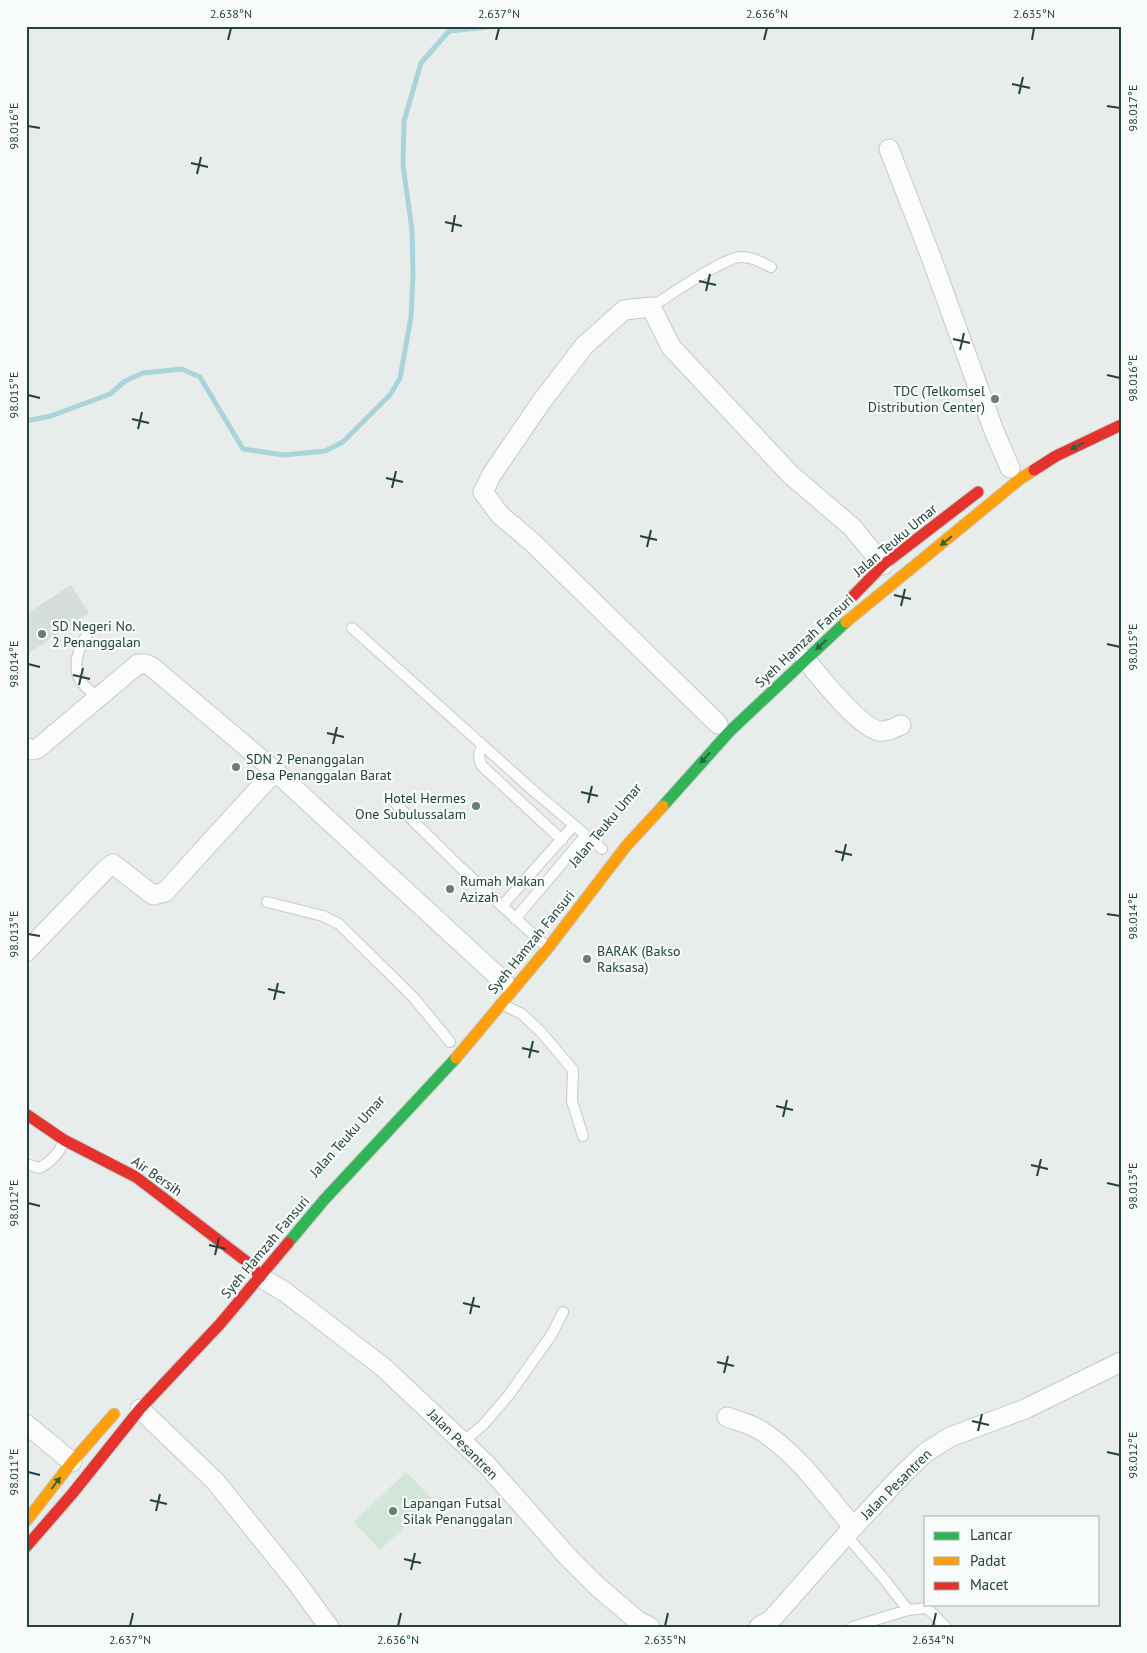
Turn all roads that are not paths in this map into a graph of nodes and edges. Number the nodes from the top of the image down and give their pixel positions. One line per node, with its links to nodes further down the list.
1 (889, 149): 5 (street)
2 (771, 266): 3 (lane)
3 (651, 306): 7 (street); 13 (street)
4 (1121, 425): 11 (main road, Syeh Hamzah Fansuri, one-way to 11)
5 (1010, 468)
6 (989, 483): 7 (main road, Jalan Teuku Umar)
7 (883, 565): 8 (main road, Jalan Teuku Umar)
8 (842, 606)
9 (352, 628): 15 (lane)
10 (92, 629): 12 (lane)
11 (805, 660): 14 (street); 26 (main road, Syeh Hamzah Fansuri, one-way to 26)
12 (98, 697): 16 (street); 17 (street)
13 (719, 724)
14 (901, 725)
15 (484, 746): 19 (lane); 21 (lane)
16 (26, 747)
17 (275, 772): 27 (street); 28 (street)
18 (393, 801): 24 (lane)
19 (574, 825): 20 (lane); 21 (lane)
20 (585, 836): 22 (lane); 25 (lane)
21 (562, 840): 24 (lane)
22 (602, 850)
23 (267, 902): 29 (lane)
24 (502, 906): 25 (lane)
25 (515, 918): 26 (lane)
26 (548, 948): 28 (main road, Syeh Hamzah Fansuri)
27 (26, 952)
28 (502, 989): 31 (lane); 36 (main road, Syeh Hamzah Fansuri)
29 (450, 1042)
30 (26, 1114): 32 (main road, Air Bersih)
31 (584, 1136)
32 (64, 1140): 33 (lane); 36 (main road, Air Bersih)
33 (26, 1164)
34 (331, 1176): 35 (main road, Jalan Teuku Umar)
35 (311, 1198)
36 (253, 1268): 39 (main road, Syeh Hamzah Fansuri); 42 (street, Jalan Pesantren)
37 (563, 1312): 42 (lane)
38 (1121, 1362): 45 (street, Jalan Pesantren)
39 (132, 1405): 43 (main road); 46 (main road, Syeh Hamzah Fansuri); 48 (street)
40 (727, 1417): 45 (street)
41 (26, 1424): 43 (street)
42 (463, 1442): 49 (street, Jalan Pesantren)
43 (72, 1462): 44 (main road, one-way to 43)
44 (26, 1522)
45 (849, 1531): 47 (lane); 50 (street, Jalan Pesantren)
46 (26, 1547)
47 (908, 1610): 51 (lane); 52 (lane)
48 (329, 1627)
49 (650, 1627)
50 (759, 1627)
51 (852, 1627)
52 (946, 1627)

